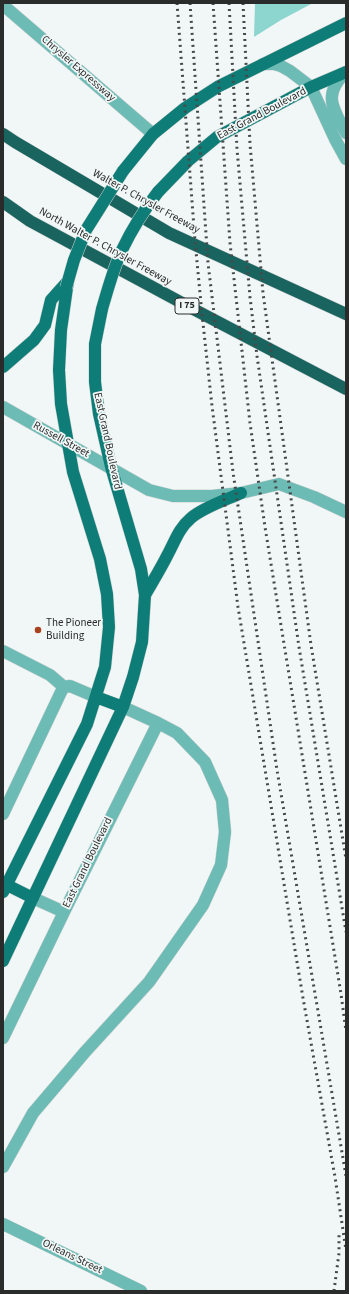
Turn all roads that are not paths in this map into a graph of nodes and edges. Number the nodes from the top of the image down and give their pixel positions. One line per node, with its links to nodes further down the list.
1 (3, 5): 8 (street, Chrysler Expressway)
2 (346, 23): 3 (main road)
3 (263, 64): 5 (street); 8 (main road)
4 (346, 72): 5 (main road, East Grand Boulevard); 6 (street)
5 (311, 87): 9 (street); 17 (main road, East Grand Boulevard, bridge)
6 (346, 133)
7 (3, 134): 12 (highway, Walter P. Chrysler Freeway)
8 (153, 134): 11 (main road, bridge)
9 (346, 158)
10 (3, 202): 14 (highway, North Walter P. Chrysler Freeway / I 75)
11 (67, 285): 13 (main road); 16 (main road)
12 (346, 314)
13 (3, 367)
14 (346, 389)
15 (3, 407): 16 (street, Russell Street)
16 (68, 443): 17 (street, Russell Street); 23 (main road)
17 (111, 467): 18 (street, Russell Street); 20 (main road, East Grand Boulevard)
18 (241, 493): 19 (street, Russell Street); 20 (main road)
19 (346, 512)
20 (145, 595): 24 (main road, East Grand Boulevard)
21 (3, 651): 22 (street)
22 (64, 687): 23 (street); 26 (street)
23 (96, 698): 24 (main road); 27 (main road)
24 (123, 707): 25 (street); 28 (main road, East Grand Boulevard)
25 (158, 723): 29 (street, East Grand Boulevard); 32 (street)
26 (3, 814)
27 (4, 887): 28 (main road)
28 (33, 898): 29 (street); 30 (main road, East Grand Boulevard)
29 (64, 912): 31 (street, East Grand Boulevard)
30 (3, 961)
31 (3, 1038)
32 (3, 1167)
33 (3, 1224): 34 (street, Orleans Street)
34 (141, 1291)

